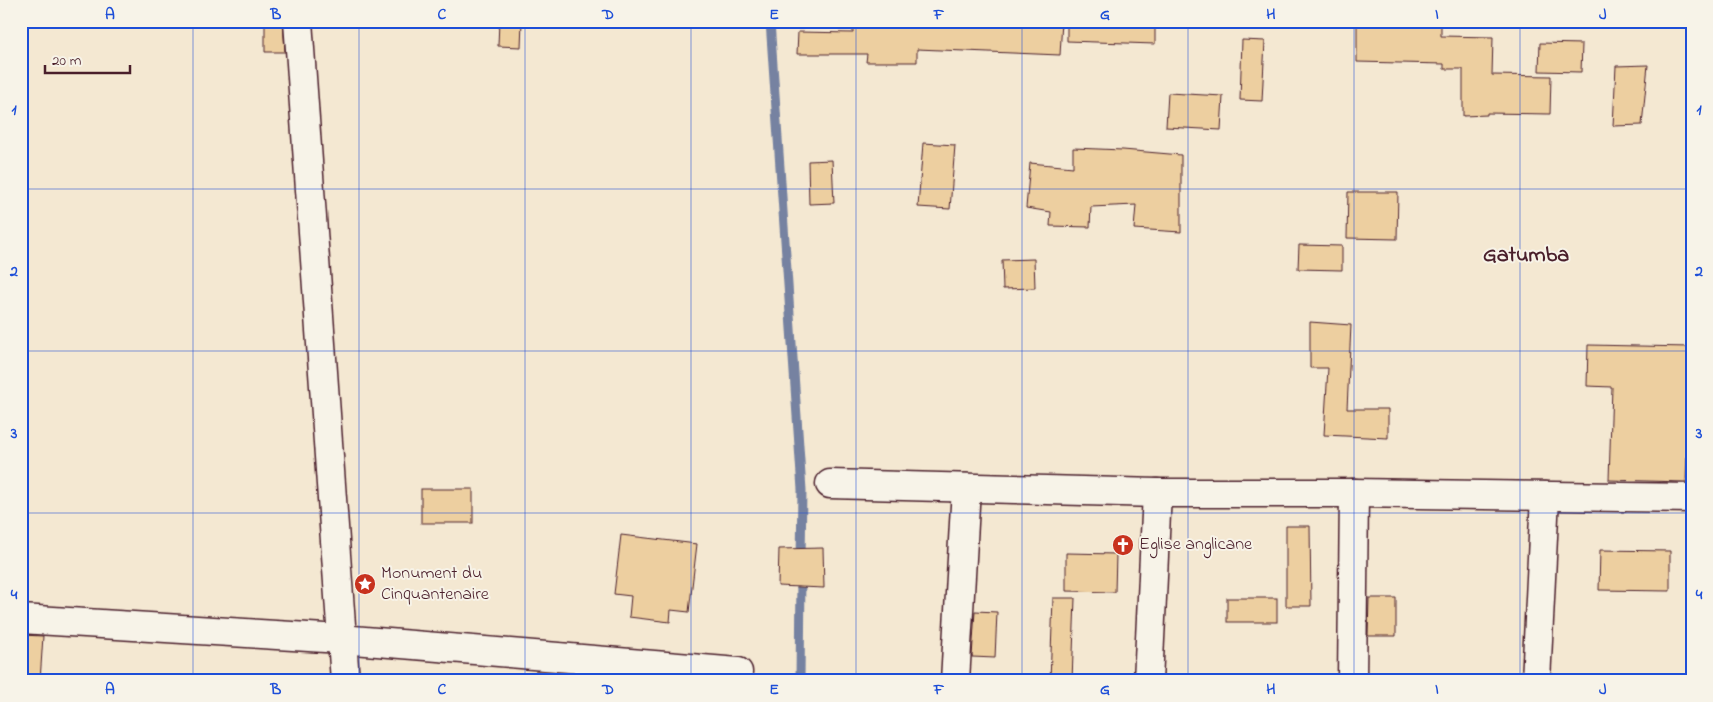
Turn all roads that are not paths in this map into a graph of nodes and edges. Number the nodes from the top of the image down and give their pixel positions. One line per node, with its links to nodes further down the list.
1 (298, 21): 9 (street)
2 (830, 484): 3 (street)
3 (966, 488): 4 (street); 12 (street)
4 (1157, 493): 5 (street); 13 (street)
5 (1354, 493): 6 (street); 14 (street)
6 (1545, 496): 7 (street); 15 (street)
7 (1692, 498)
8 (21, 619): 9 (street)
9 (341, 639): 10 (street); 11 (street)
10 (738, 672)
11 (345, 681)
12 (955, 681)
13 (1148, 681)
14 (1352, 681)
15 (1536, 681)

